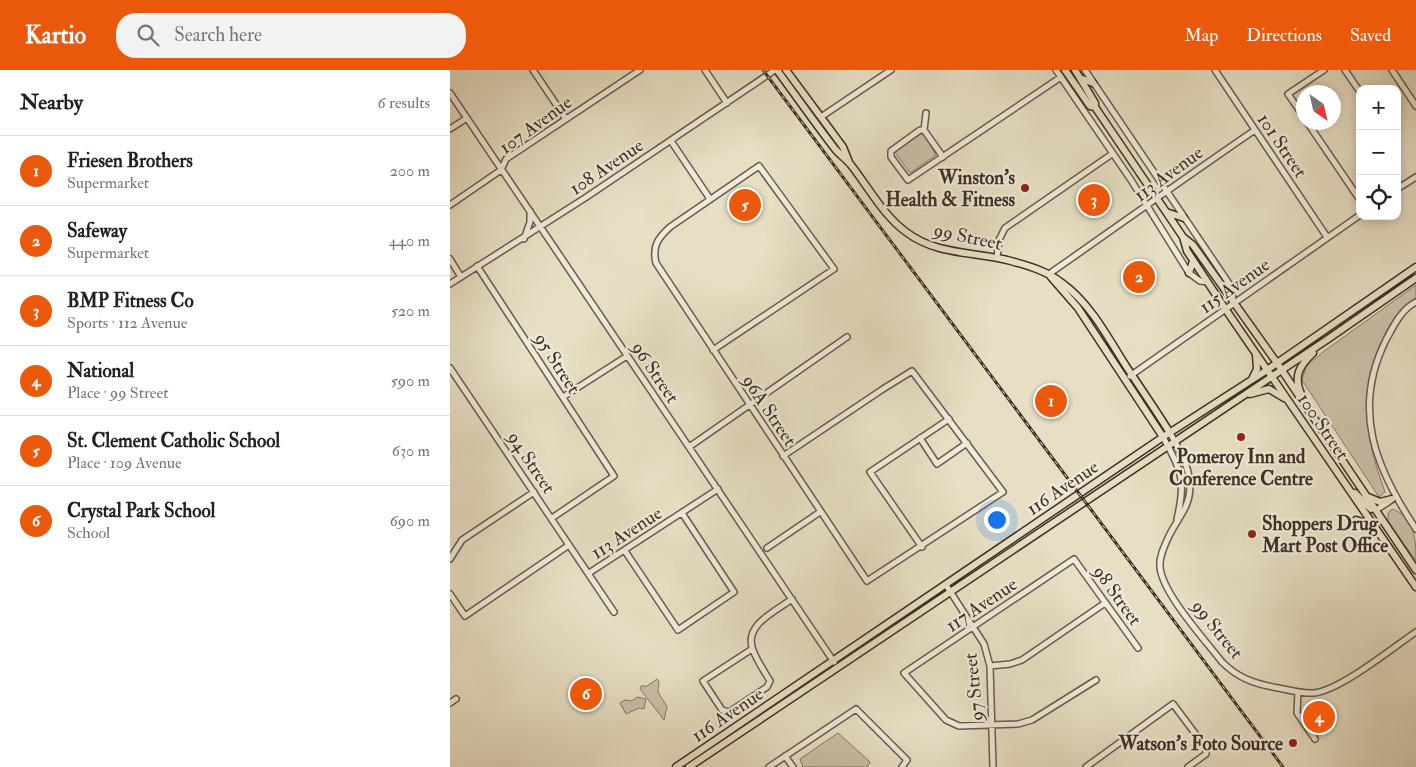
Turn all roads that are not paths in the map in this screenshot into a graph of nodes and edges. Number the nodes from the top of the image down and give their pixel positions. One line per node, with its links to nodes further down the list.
1 (533, 70): 29 (street)
2 (640, 70): 29 (street, 107 Avenue)
3 (705, 70): 22 (street)
4 (776, 70): 22 (street, 108 Avenue); 37 (main road, 99 Street)
5 (786, 70): 27 (main road)
6 (891, 70): 27 (street)
7 (1056, 70): 15 (street)
8 (1065, 70): 25 (main road, 100 Street)
9 (1075, 70): 16 (main road, 100 Street)
10 (1085, 70): 17 (street, 100 Street)
11 (1215, 70): 32 (street, 101 Street)
12 (1324, 70): 18 (street)
13 (1345, 70): 19 (street)
14 (1392, 70): 24 (street)
15 (1061, 77): 35 (street); 36 (street)
16 (1080, 78): 17 (main road); 25 (main road, 100 Street)
17 (1093, 82): 41 (street, 100 Street)
18 (1302, 85)
19 (1356, 86)
20 (1296, 89): 23 (street)
21 (450, 93): 28 (street, 96 Street)
22 (728, 103): 34 (street, 108 Avenue)
23 (1296, 106)
24 (1416, 106)
25 (1095, 108): 43 (main road, 100 Street)
26 (926, 114): 31 (street)
27 (821, 117): 37 (main road)
28 (467, 118): 30 (street); 38 (street, 96 Street)
29 (566, 120): 38 (street, 107 Avenue)
30 (450, 129)
31 (924, 130): 36 (street); 36 (street)
32 (1255, 130): 41 (street, 113 Avenue); 53 (street, 101 Street)
33 (1312, 130): 42 (street)
34 (671, 141): 44 (street); 51 (street, 108 Avenue)
35 (1112, 154): 46 (street); 55 (street)
36 (943, 157)
37 (850, 163): 55 (main road, 99 Street)
38 (501, 170): 45 (street, 107 Avenue); 47 (street, 96 Street)
39 (1416, 177): 40 (street)
40 (1401, 187)
41 (1166, 191): 43 (street, 113 Avenue); 49 (street, 100 Street)
42 (1356, 194)
43 (1157, 198): 46 (street, 113 Avenue); 48 (main road, 100 Street)
44 (710, 199): 71 (street, 96A Street); 71 (street)
45 (450, 205)
46 (1148, 206): 60 (street); 61 (street, 113 Avenue)
47 (530, 211): 51 (street, 96 Street); 54 (street)
48 (1166, 212): 49 (main road); 52 (main road, 100 Street)
49 (1184, 218): 67 (street, 100 Street)
50 (1356, 218): 53 (street, 115 Avenue)
51 (540, 227): 54 (street, 108 Avenue); 73 (street, 96 Street)
52 (1183, 237): 57 (main road, 100 Street); 67 (main road, 100 Street)
53 (1326, 237): 67 (street, 115 Avenue)
54 (524, 238): 58 (street, 108 Avenue)
55 (997, 257): 61 (main road, 99 Street)
56 (450, 259): 62 (street)
57 (1193, 260): 60 (main road); 64 (main road, 100 Street)
58 (476, 266): 62 (street, 108 Avenue); 82 (street, 95 Street)
59 (1416, 267): 74 (main road, 116 Avenue)
60 (1189, 273): 64 (street)
61 (1049, 274): 78 (main road, 99 Street); 80 (main road, 99 Street)
62 (461, 277): 65 (street, 108 Avenue)
63 (1416, 278): 70 (main road, 116 Avenue)
64 (1208, 282): 68 (main road, 100 Street)
65 (450, 284)
66 (1416, 302): 102 (street, 100 Street)
67 (1233, 304): 68 (street, 115 Avenue); 74 (main road, 100 Street)
68 (1226, 310): 72 (main road, 100 Street); 78 (street, 115 Avenue)
69 (847, 337): 85 (street)
70 (1328, 339): 77 (main road, 116 Avenue); 86 (main road)
71 (713, 350): 85 (street, 96A Street)
72 (1254, 350): 76 (main road, 100 Street); 81 (main road)
73 (628, 356): 82 (street); 93 (street, 96 Street)
74 (1277, 363): 76 (main road, 116 Avenue); 77 (main road, 100 Street)
75 (450, 368): 99 (street, 94 Street)
76 (1267, 370): 79 (main road, 100 Street); 81 (main road, 116 Avenue)
77 (1282, 370): 79 (main road, 116 Avenue); 86 (main road, 100 Street)
78 (1132, 375): 80 (street, 115 Avenue); 88 (main road, 99 Street)
79 (1272, 376): 83 (main road, 116 Avenue); 84 (main road, 100 Street)
80 (1126, 379): 89 (main road, 99 Street)
81 (1252, 380): 88 (main road, 116 Avenue)
82 (563, 397): 107 (street, 95 Street)
83 (1240, 398): 84 (main road); 91 (main road, 116 Avenue)
84 (1288, 401): 96 (main road, 100 Street)
85 (748, 405): 93 (street); 95 (street, 96A Street)
86 (1306, 407): 101 (main road, 100 Street)
87 (949, 419): 90 (street); 92 (street); 95 (street)
88 (1170, 433): 89 (main road, 116 Avenue); 91 (street, 99 Street)
89 (1163, 437): 94 (street, 99 Street); 97 (main road, 116 Avenue)
90 (920, 438): 92 (street); 115 (street)
91 (1175, 442): 94 (main road, 116 Avenue); 109 (street, 99 Street)
92 (967, 443): 115 (street)
93 (689, 446): 98 (street, 96 Street)
94 (1168, 446): 100 (main road, 116 Avenue); 109 (street, 99 Street)
95 (783, 456): 104 (street, 96A Street)
96 (1344, 482): 103 (main road); 105 (main road, 100 Street)
97 (1090, 487): 100 (main road); 121 (main road, 116 Avenue)
98 (718, 489): 106 (street, 113 Avenue); 125 (street, 96 Street)
99 (534, 492): 107 (street, 94 Street); 117 (street)
100 (1095, 493): 123 (main road, 116 Avenue)
101 (1366, 495): 102 (main road); 103 (main road, 100 Street)
102 (1394, 498): 103 (street); 111 (street, 100 Street)
103 (1376, 510): 113 (main road, 100 Street)
104 (820, 512): 114 (street); 115 (street, 96A Street)
105 (1365, 512): 110 (main road, 100 Street); 113 (main road)
106 (682, 513): 116 (street, 113 Avenue); 116 (street)
107 (552, 518): 112 (street, 94 Street)
108 (1356, 520): 110 (main road)
109 (1176, 522): 136 (street, 99 Street)
110 (1375, 528): 122 (main road, 100 Street)
111 (1416, 529)
112 (569, 545): 120 (street, 94 Street); 124 (street)
113 (1399, 545): 119 (main road, 100 Street)
114 (767, 548)
115 (922, 548)
116 (625, 551): 120 (street, 113 Avenue)
117 (450, 559)
118 (1074, 559): 126 (street, 98 Street); 128 (street, 117 Avenue)
119 (1416, 570)
120 (589, 574): 127 (street, 113 Avenue)
121 (946, 584): 123 (street, 97 Street); 132 (main road, 116 Avenue)
122 (1416, 587)
123 (950, 591): 128 (street, 97 Street); 134 (main road, 116 Avenue)
124 (450, 594)
125 (792, 599): 131 (street); 132 (street, 96 Street)
126 (1105, 603): 130 (street, 98 Street); 133 (street)
127 (614, 612)
128 (974, 627): 133 (street, 97 Street); 139 (street, 117 Avenue)
129 (1416, 632): 136 (street, 99 Street)
130 (1138, 648)
131 (752, 649): 131 (street)
132 (833, 660): 134 (street, 96 Street); 142 (main road, 116 Avenue)
133 (990, 666): 139 (street, 97 Street)
134 (838, 667): 143 (main road, 116 Avenue)
135 (1096, 680): 139 (street)
136 (1298, 692): 140 (street)
137 (456, 699): 138 (street)
138 (450, 703)
139 (992, 724): 147 (street, 97 Street)
140 (1315, 739)
141 (785, 756): 144 (street); 145 (street); 146 (street)
142 (676, 767)
143 (689, 767)
144 (769, 767)
145 (793, 767)
146 (902, 767)
147 (993, 767)
148 (1086, 767): 149 (street)
149 (1188, 767)

